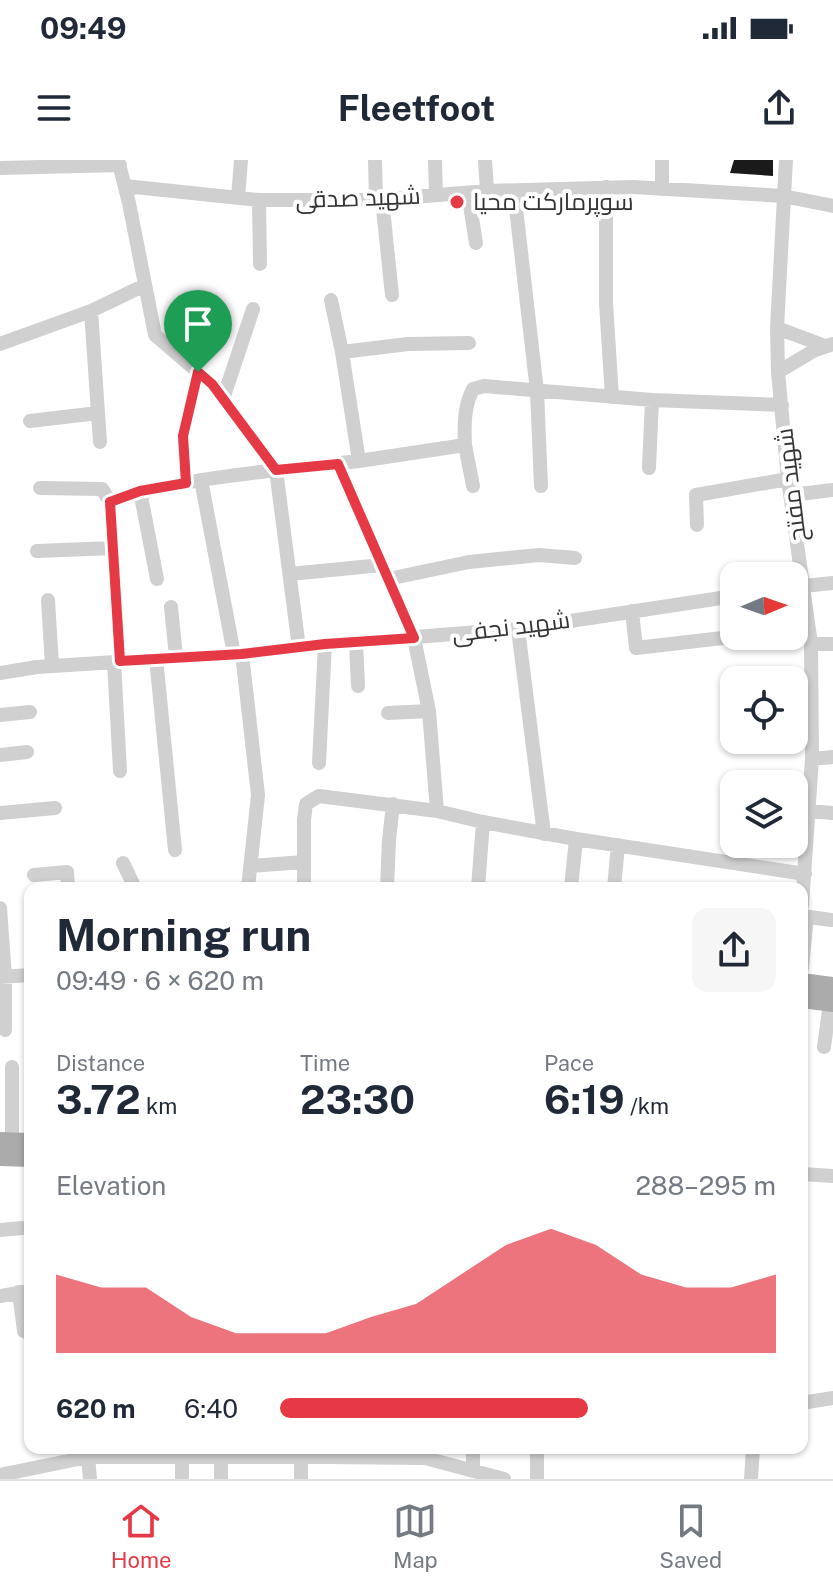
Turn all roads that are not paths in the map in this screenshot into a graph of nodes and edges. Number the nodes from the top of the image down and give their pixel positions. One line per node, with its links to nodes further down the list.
1 (241, 160): 17 (street)
2 (375, 160): 18 (street)
3 (435, 160): 15 (street)
4 (485, 160): 12 (street)
5 (662, 160): 11 (street)
6 (786, 160): 16 (street, شهید مفتح)
7 (119, 163): 8 (street); 9 (street)
8 (0, 168)
9 (125, 186): 17 (street, شهید صدقی); 23 (street)
10 (606, 187): 11 (street, شهید صدقی); 13 (street, شهید صدقی); 36 (street)
11 (662, 188): 16 (street, شهید صدقی)
12 (487, 191): 13 (street, شهید صدقی); 14 (street, شهید صدقی)
13 (514, 191): 35 (street)
14 (468, 193): 15 (street, شهید صدقی); 21 (street)
15 (436, 195): 18 (street, شهید صدقی)
16 (783, 196): 20 (street, شهید صدقی); 28 (street, شهید مفتح)
17 (238, 198): 19 (street, شهید صدقی)
18 (379, 199): 19 (street, شهید صدقی); 24 (street)
19 (259, 200): 22 (street)
20 (833, 206)
21 (476, 243)
22 (260, 264)
23 (145, 285): 27 (street); 33 (street)
24 (392, 295)
25 (331, 300): 32 (street)
26 (253, 309): 37 (street)
27 (91, 311): 30 (street); 40 (street)
28 (777, 328): 31 (street); 34 (street, شهید مفتح)
29 (469, 343): 32 (street)
30 (0, 344)
31 (829, 345): 34 (street)
32 (342, 352): 44 (street)
33 (198, 372): 37 (street); 49 (street)
34 (778, 372): 39 (street, شهید مفتح)
35 (537, 391): 36 (street); 43 (street); 51 (street)
36 (612, 397): 38 (street)
37 (223, 399): 47 (street)
38 (652, 400): 39 (street); 46 (street)
39 (782, 405): 48 (street, شهید مفتح)
40 (98, 413): 41 (street); 42 (street)
41 (30, 421)
42 (100, 442)
43 (465, 445): 44 (street); 50 (street)
44 (359, 461): 45 (street)
45 (338, 464): 47 (street); 62 (street)
46 (649, 468)
47 (276, 470): 49 (street); 63 (street)
48 (788, 479): 55 (street, شهید مفتح); 57 (street)
49 (194, 481): 54 (street); 80 (street)
50 (473, 486)
51 (541, 486)
52 (40, 488): 56 (street)
53 (833, 490): 55 (street)
54 (140, 491): 56 (street); 64 (street)
55 (791, 495): 61 (street, شهید مفتح)
56 (110, 502): 58 (street)
57 (697, 525)
58 (114, 548): 59 (street); 83 (street)
59 (37, 551)
60 (575, 558): 62 (street)
61 (797, 562)
62 (385, 572): 63 (street); 72 (street)
63 (290, 574): 79 (street)
64 (157, 579)
65 (833, 583): 66 (street)
66 (808, 585)
67 (720, 598): 70 (street, شهید نجفی)
68 (48, 600): 84 (street)
69 (171, 607): 81 (street)
70 (632, 611): 71 (street, شهید نجفی); 73 (street)
71 (518, 629): 72 (street, شهید نجفی); 104 (street)
72 (414, 638): 75 (street, شهید نجفی); 87 (street)
73 (720, 638)
74 (808, 640): 77 (street, شهید مفتح)
75 (356, 642): 76 (street, شهید نجفی); 86 (street)
76 (325, 644): 79 (street, شهید نجفی); 95 (street)
77 (811, 644): 78 (street); 94 (street, شهید مفتح)
78 (833, 644)
79 (299, 648): 80 (street, شهید نجفی)
80 (238, 654): 81 (street, شهید نجفی); 110 (street)
81 (176, 657): 82 (street, شهید نجفی)
82 (156, 658): 83 (street, شهید نجفی); 107 (street)
83 (117, 661): 84 (street, شهید نجفی); 96 (street)
84 (52, 666): 85 (street, شهید نجفی)
85 (0, 673)
86 (358, 686)
87 (429, 711): 89 (street); 99 (street)
88 (30, 712): 90 (street)
89 (388, 713)
90 (0, 715)
91 (27, 752): 92 (street)
92 (0, 755)
93 (833, 757): 94 (street)
94 (812, 759): 100 (street, شهید مفتح)
95 (319, 763)
96 (120, 771)
97 (393, 804): 99 (street); 108 (street); 117 (street)
98 (55, 808): 101 (street)
99 (437, 811): 103 (street)
100 (809, 811): 102 (street); 111 (street, شهید مفتح)
101 (0, 813)
102 (833, 813)
103 (483, 822): 104 (street); 118 (street)
104 (544, 834): 105 (street)
105 (576, 839): 106 (street); 119 (street)
106 (618, 845): 111 (street); 120 (street)
107 (175, 850)
108 (304, 862): 110 (street); 116 (street)
109 (123, 863): 114 (street)
110 (251, 866): 115 (street)
111 (805, 874): 121 (street, شهید مفتح)
112 (34, 875): 113 (street)
113 (68, 882)
114 (132, 882)
115 (249, 882)
116 (304, 882)
117 (387, 882)
118 (478, 882)
119 (572, 882)
120 (615, 882)
121 (804, 882)
122 (0, 908): 126 (street)
123 (808, 918): 124 (street)
124 (831, 920)
125 (24, 975): 126 (street)
126 (3, 977): 130 (street)
127 (808, 985): 128 (main road)
128 (832, 997): 129 (main road); 131 (street)
129 (808, 999)
130 (5, 1030)
131 (824, 1047)
132 (12, 1067): 133 (street)
133 (14, 1141)
134 (0, 1157): 135 (main road)
135 (24, 1158)
136 (808, 1174): 137 (street)
137 (833, 1176)
138 (22, 1228): 139 (street)
139 (0, 1230)
140 (24, 1292): 141 (street)
141 (0, 1296)
142 (833, 1398): 143 (street)
143 (808, 1402)
144 (52, 1454): 158 (street)
145 (117, 1454): 156 (street)
146 (159, 1454): 155 (street)
147 (204, 1454): 155 (street)
148 (215, 1454): 164 (street)
149 (236, 1454): 157 (street)
150 (316, 1454): 157 (street)
151 (403, 1454): 159 (street)
152 (473, 1454): 159 (street)
153 (537, 1454): 166 (street)
154 (753, 1454): 167 (street)
155 (182, 1456): 163 (street)
156 (88, 1457): 158 (street); 162 (street)
157 (301, 1457): 165 (street)
158 (53, 1464): 160 (street)
159 (473, 1470): 161 (street)
160 (0, 1475)
161 (499, 1478)
162 (90, 1479)
163 (182, 1479)
164 (221, 1479)
165 (301, 1479)
166 (537, 1479)
167 (751, 1479)

